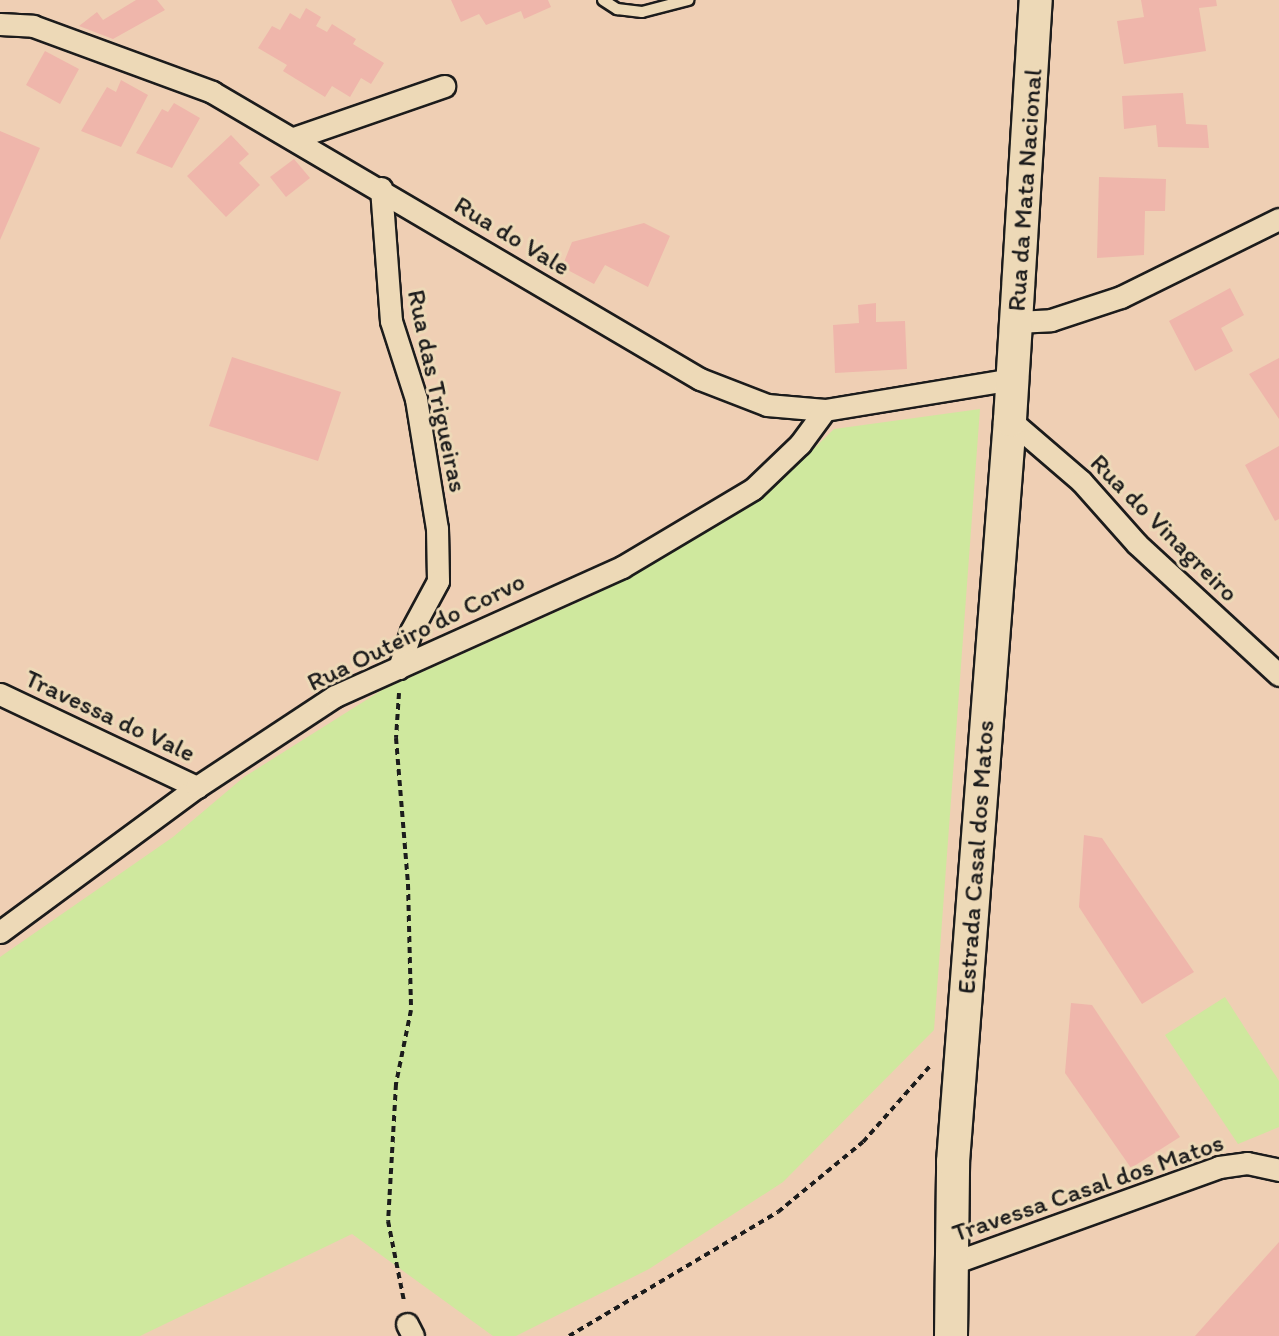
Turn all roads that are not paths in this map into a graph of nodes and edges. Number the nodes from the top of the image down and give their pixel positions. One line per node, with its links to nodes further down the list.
1 (603, 0): 2 (lane)
2 (688, 0)
3 (1036, 0): 9 (street, Rua da Mata Nacional)
4 (0, 24): 6 (street, Rua do Vale)
5 (444, 86): 6 (street)
6 (294, 138): 7 (street, Rua do Vale)
7 (381, 188): 11 (street, Rua do Vale); 13 (street, Rua das Trigueiras)
8 (1279, 219): 9 (street)
9 (1016, 322): 10 (street, Rua da Mata Nacional)
10 (1013, 379): 11 (street, Rua do Vale); 12 (street, Estrada Casal dos Matos)
11 (825, 410): 13 (street, Rua Outeiro do Corvo)
12 (1010, 420): 14 (street, Rua do Vinagreiro); 19 (street, Estrada Casal dos Matos)
13 (399, 668): 16 (street, Rua Outeiro do Corvo)
14 (1279, 675)
15 (0, 694): 16 (street, Travessa do Vale)
16 (197, 787): 17 (street, Rua Outeiro do Corvo)
17 (0, 933)
18 (1279, 1170): 19 (street, Travessa Casal dos Matos)
19 (950, 1264): 20 (street, Estrada Casal dos Matos)
20 (951, 1336)

